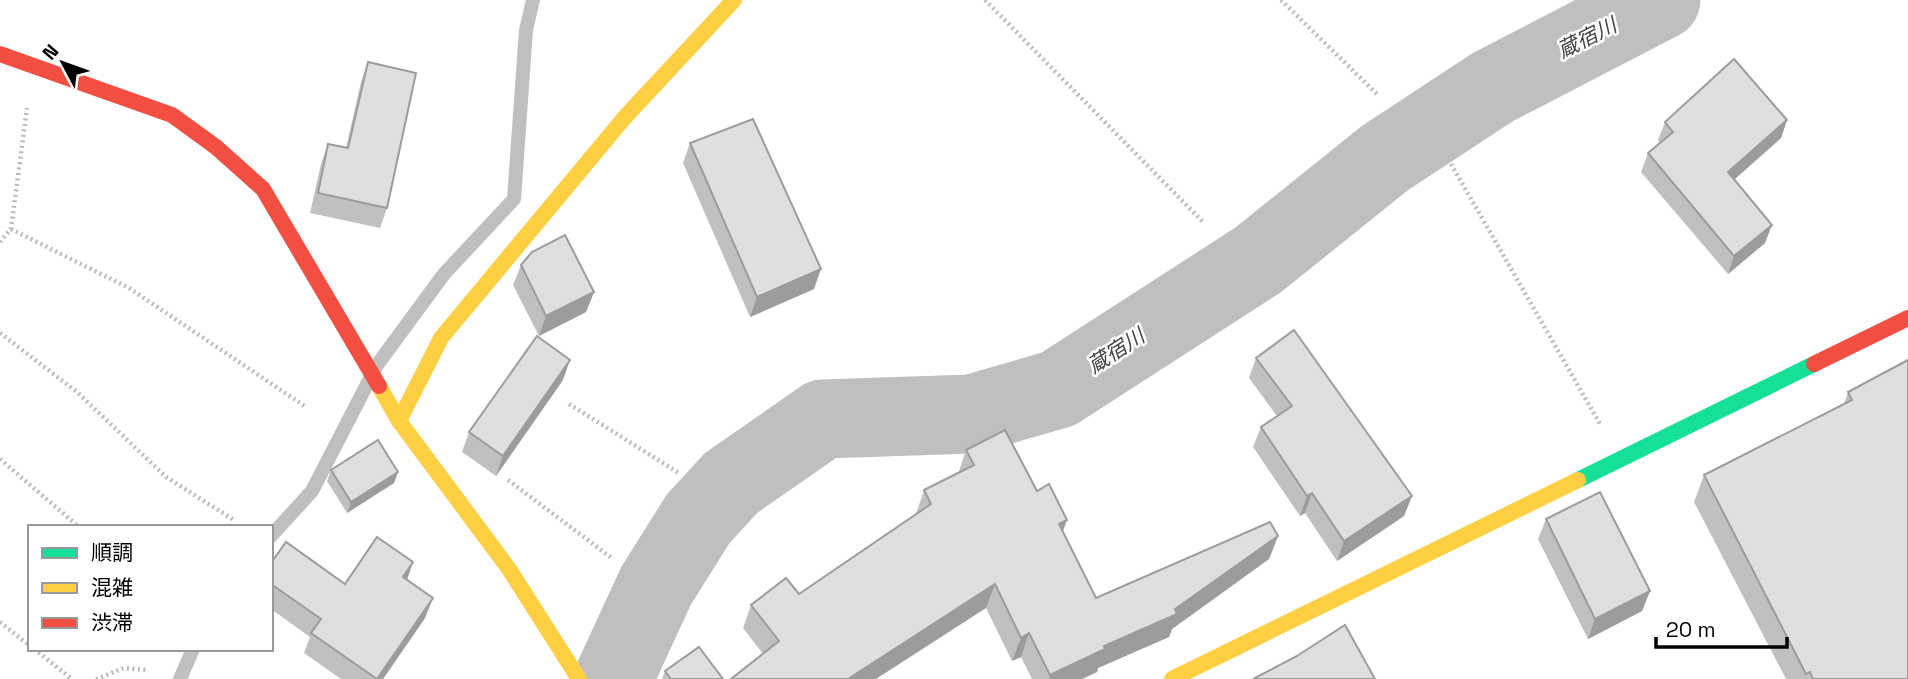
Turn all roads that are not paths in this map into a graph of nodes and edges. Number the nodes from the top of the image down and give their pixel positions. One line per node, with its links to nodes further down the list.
1 (734, 0): 4 (street)
2 (0, 54): 4 (street)
3 (1908, 318): 6 (street)
4 (399, 421): 5 (street)
5 (579, 679)
6 (1171, 679)

